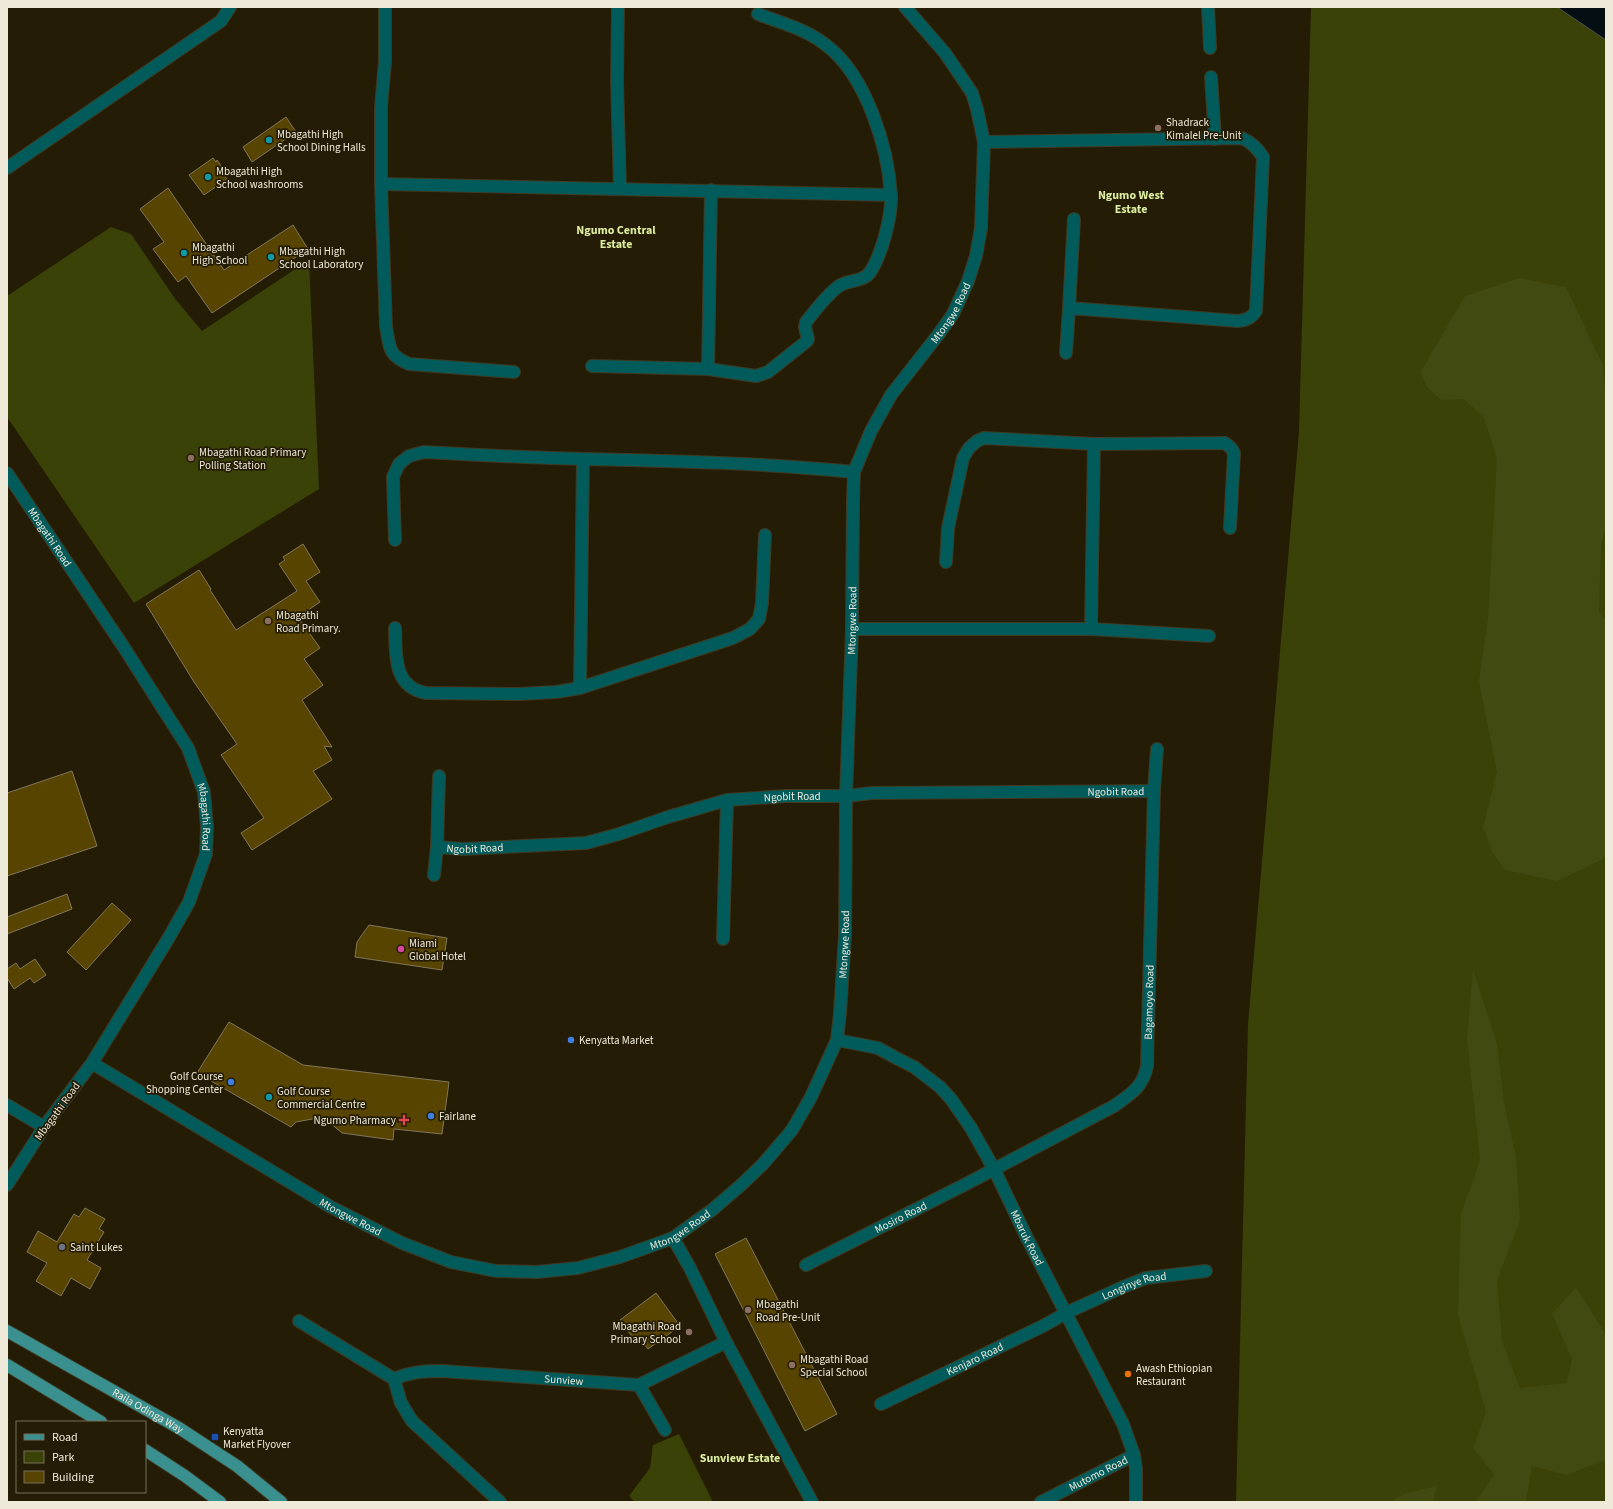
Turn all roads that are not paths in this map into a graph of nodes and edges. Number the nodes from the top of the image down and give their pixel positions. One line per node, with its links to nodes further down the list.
1 (230, 7): 11 (street)
2 (386, 7): 12 (street)
3 (618, 7): 13 (street)
4 (905, 7): 10 (street, Mtongwe Road)
5 (1208, 7): 7 (street)
6 (758, 14): 15 (street)
7 (1210, 48)
8 (1211, 77): 9 (street)
9 (1215, 139): 10 (street); 17 (street)
10 (984, 142): 24 (street, Mtongwe Road)
11 (7, 168)
12 (381, 184): 13 (street); 21 (street)
13 (620, 189): 14 (street)
14 (711, 190): 15 (street); 20 (street)
15 (891, 195): 20 (street)
16 (1074, 219): 17 (street)
17 (1069, 308): 18 (street)
18 (1066, 353)
19 (592, 366): 20 (street)
20 (708, 369)
21 (514, 372)
22 (1094, 444): 26 (street); 29 (street); 32 (street)
23 (583, 459): 24 (street); 28 (street); 34 (street)
24 (854, 472): 31 (street, Mtongwe Road)
25 (7, 473): 44 (street, Mbagathi Road)
26 (1230, 528)
27 (765, 535): 34 (street)
28 (395, 540)
29 (946, 562)
30 (395, 628): 34 (street)
31 (852, 629): 32 (street); 38 (street, Mtongwe Road)
32 (1091, 629): 33 (street)
33 (1209, 636)
34 (580, 688)
35 (1157, 749): 37 (street, Bagamoyo Road)
36 (438, 776): 40 (street)
37 (1154, 790): 38 (street, Ngobit Road); 47 (street, Bagamoyo Road)
38 (846, 796): 39 (street, Ngobit Road); 43 (street, Mtongwe Road)
39 (727, 800): 40 (street, Ngobit Road); 42 (street)
40 (437, 847): 41 (street)
41 (434, 875)
42 (723, 939)
43 (838, 1040): 47 (street, Mbaruk Road); 49 (street, Mtongwe Road)
44 (92, 1062): 46 (street, Mbagathi Road); 49 (street, Mtongwe Road)
45 (7, 1105): 46 (street)
46 (44, 1127): 48 (street, Mbagathi Road)
47 (994, 1169): 50 (street, Mosiro Road); 52 (street, Mbaruk Road)
48 (7, 1185)
49 (673, 1238): 55 (street)
50 (806, 1265)
51 (1206, 1271): 52 (street, Longinye Road)
52 (1066, 1313): 59 (street, Kenjaro Road); 63 (street, Mbaruk Road)
53 (299, 1322): 57 (street)
54 (7, 1331): 65 (main road, Raila Odinga Way)
55 (726, 1342): 58 (street); 67 (street)
56 (8, 1368): 60 (main road)
57 (394, 1379): 58 (street, Sunview); 66 (street)
58 (639, 1385): 61 (street)
59 (881, 1404)
60 (99, 1421)
61 (664, 1430)
62 (146, 1451): 64 (main road)
63 (1134, 1455): 68 (street, Mutomo Road); 69 (street, Mbaruk Road)
64 (220, 1502)
65 (281, 1502)
66 (500, 1502)
67 (812, 1502)
68 (1041, 1502)
69 (1136, 1502)

